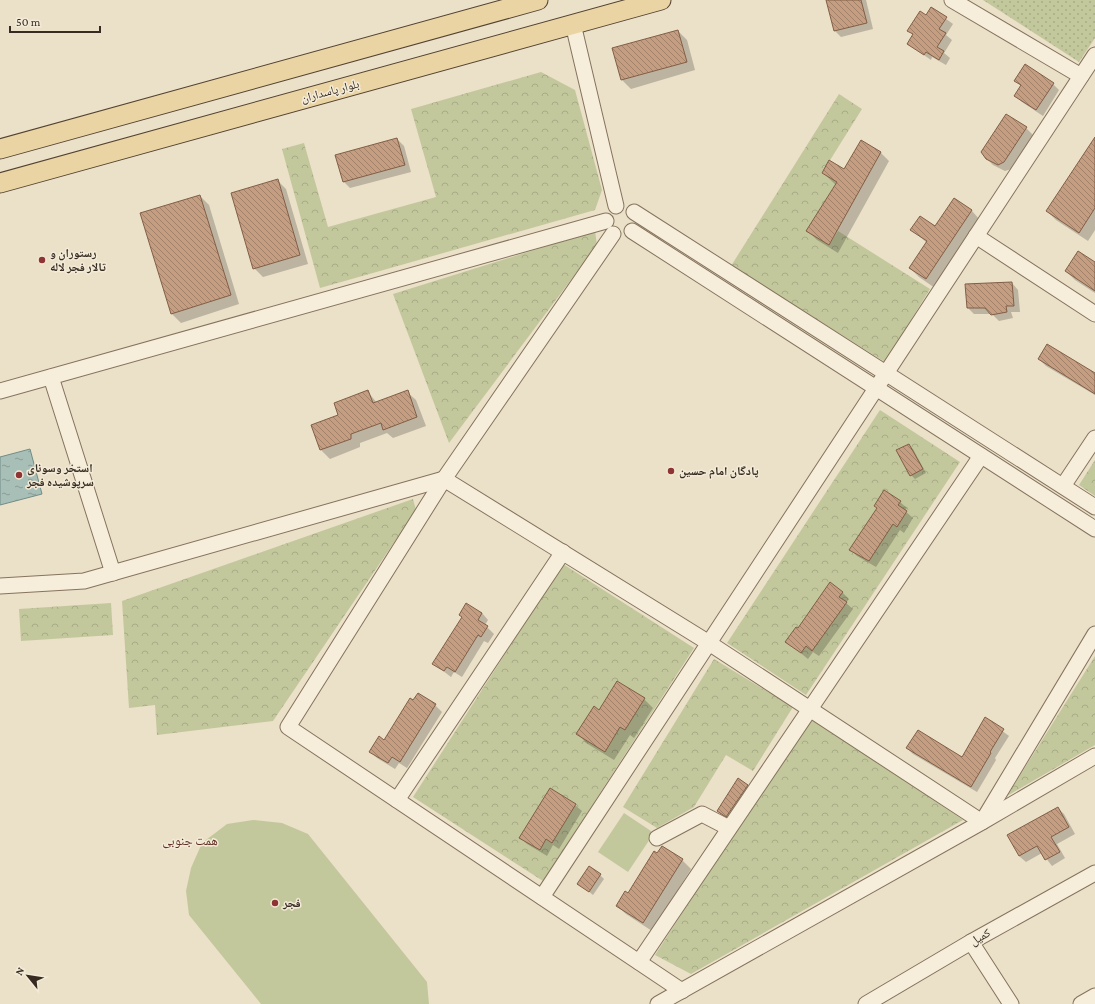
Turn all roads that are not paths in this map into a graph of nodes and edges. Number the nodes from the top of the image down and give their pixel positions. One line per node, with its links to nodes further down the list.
1 (538, 0): 6 (main road)
2 (660, 0): 4 (main road, بلوار پاسداران)
3 (952, 0): 5 (street)
4 (573, 24): 7 (main road, بلوار پاسداران); 10 (street)
5 (1090, 66): 14 (street)
6 (211, 92): 7 (main road); 8 (main road)
7 (220, 121): 9 (main road, بلوار پاسداران)
8 (0, 149)
9 (0, 183)
10 (616, 206): 11 (street); 12 (street)
11 (634, 212): 13 (street); 16 (street)
12 (610, 227): 13 (street); 17 (street); 22 (street)
13 (632, 231): 18 (street)
14 (976, 236): 15 (street); 16 (street)
15 (1095, 314)
16 (886, 373): 18 (street); 23 (street)
17 (51, 377): 19 (street); 27 (street)
18 (876, 388): 21 (street); 30 (street)
19 (0, 391)
20 (1095, 438): 23 (street)
21 (982, 456): 25 (street); 31 (street)
22 (444, 479): 26 (street); 27 (street); 33 (street)
23 (1063, 486): 24 (street)
24 (1095, 507)
25 (1095, 529)
26 (563, 552): 30 (street); 33 (street)
27 (113, 573): 28 (street)
28 (0, 586)
29 (1095, 634): 34 (street)
30 (709, 643): 31 (street); 38 (street)
31 (809, 709): 34 (street); 35 (street)
32 (1095, 756): 34 (street)
33 (397, 800): 38 (street)
34 (982, 822): 41 (street)
35 (729, 828): 36 (street); 40 (street)
36 (658, 838)
37 (1095, 873): 39 (street, کمیل)
38 (542, 897): 40 (street)
39 (971, 942): 44 (street, کمیل); 45 (street)
40 (639, 962): 41 (street)
41 (682, 991): 43 (street)
42 (1095, 996): 46 (street)
43 (658, 1004)
44 (866, 1004)
45 (1011, 1004)
46 (1081, 1004)

